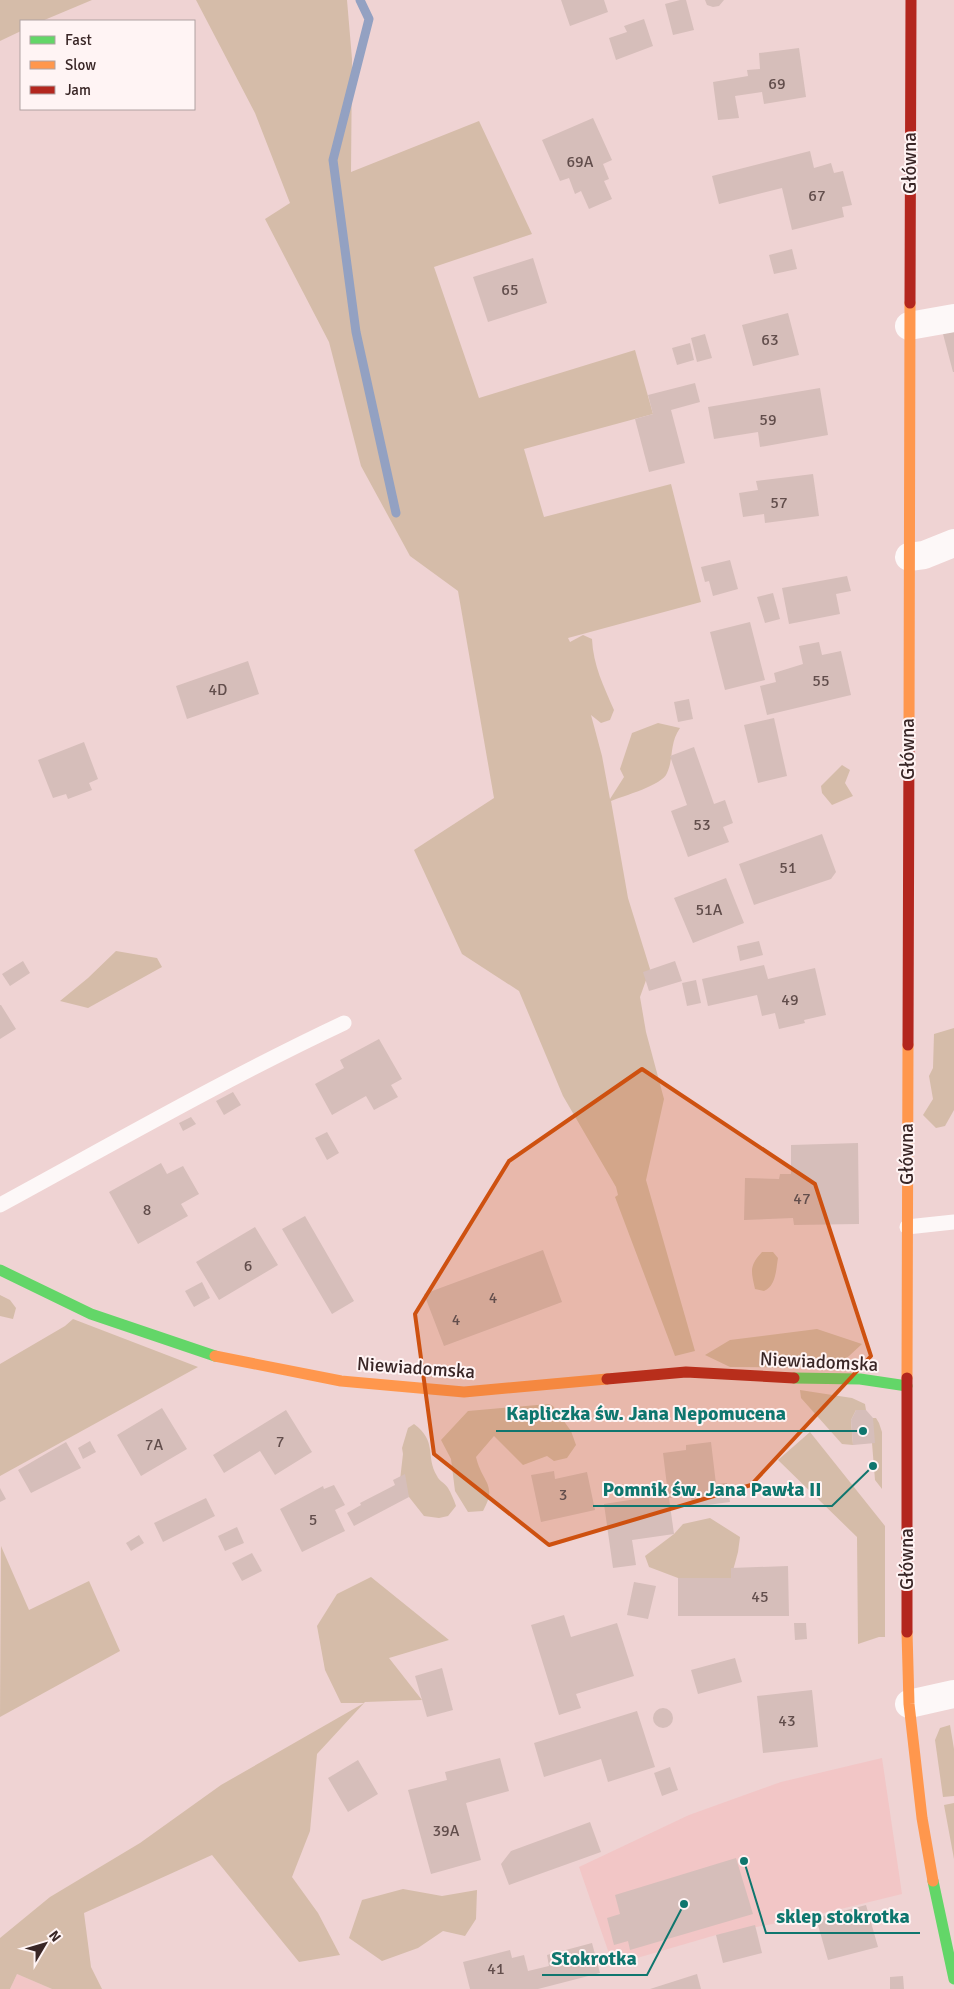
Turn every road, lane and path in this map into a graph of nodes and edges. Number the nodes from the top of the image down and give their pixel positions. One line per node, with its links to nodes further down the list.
1 (911, 0): 3 (street, Główna)
2 (954, 318): 3 (street)
3 (910, 326): 5 (street, Główna)
4 (954, 543): 5 (street)
5 (909, 557): 9 (street, Główna)
6 (344, 1023): 7 (lane)
7 (0, 1205)
8 (954, 1222): 9 (lane)
9 (906, 1227): 11 (street, Główna)
10 (0, 1270): 11 (street, Niewiadomska)
11 (907, 1386): 13 (street, Główna)
12 (954, 1694): 13 (street)
13 (909, 1704): 14 (street, Główna)
14 (954, 1979)

